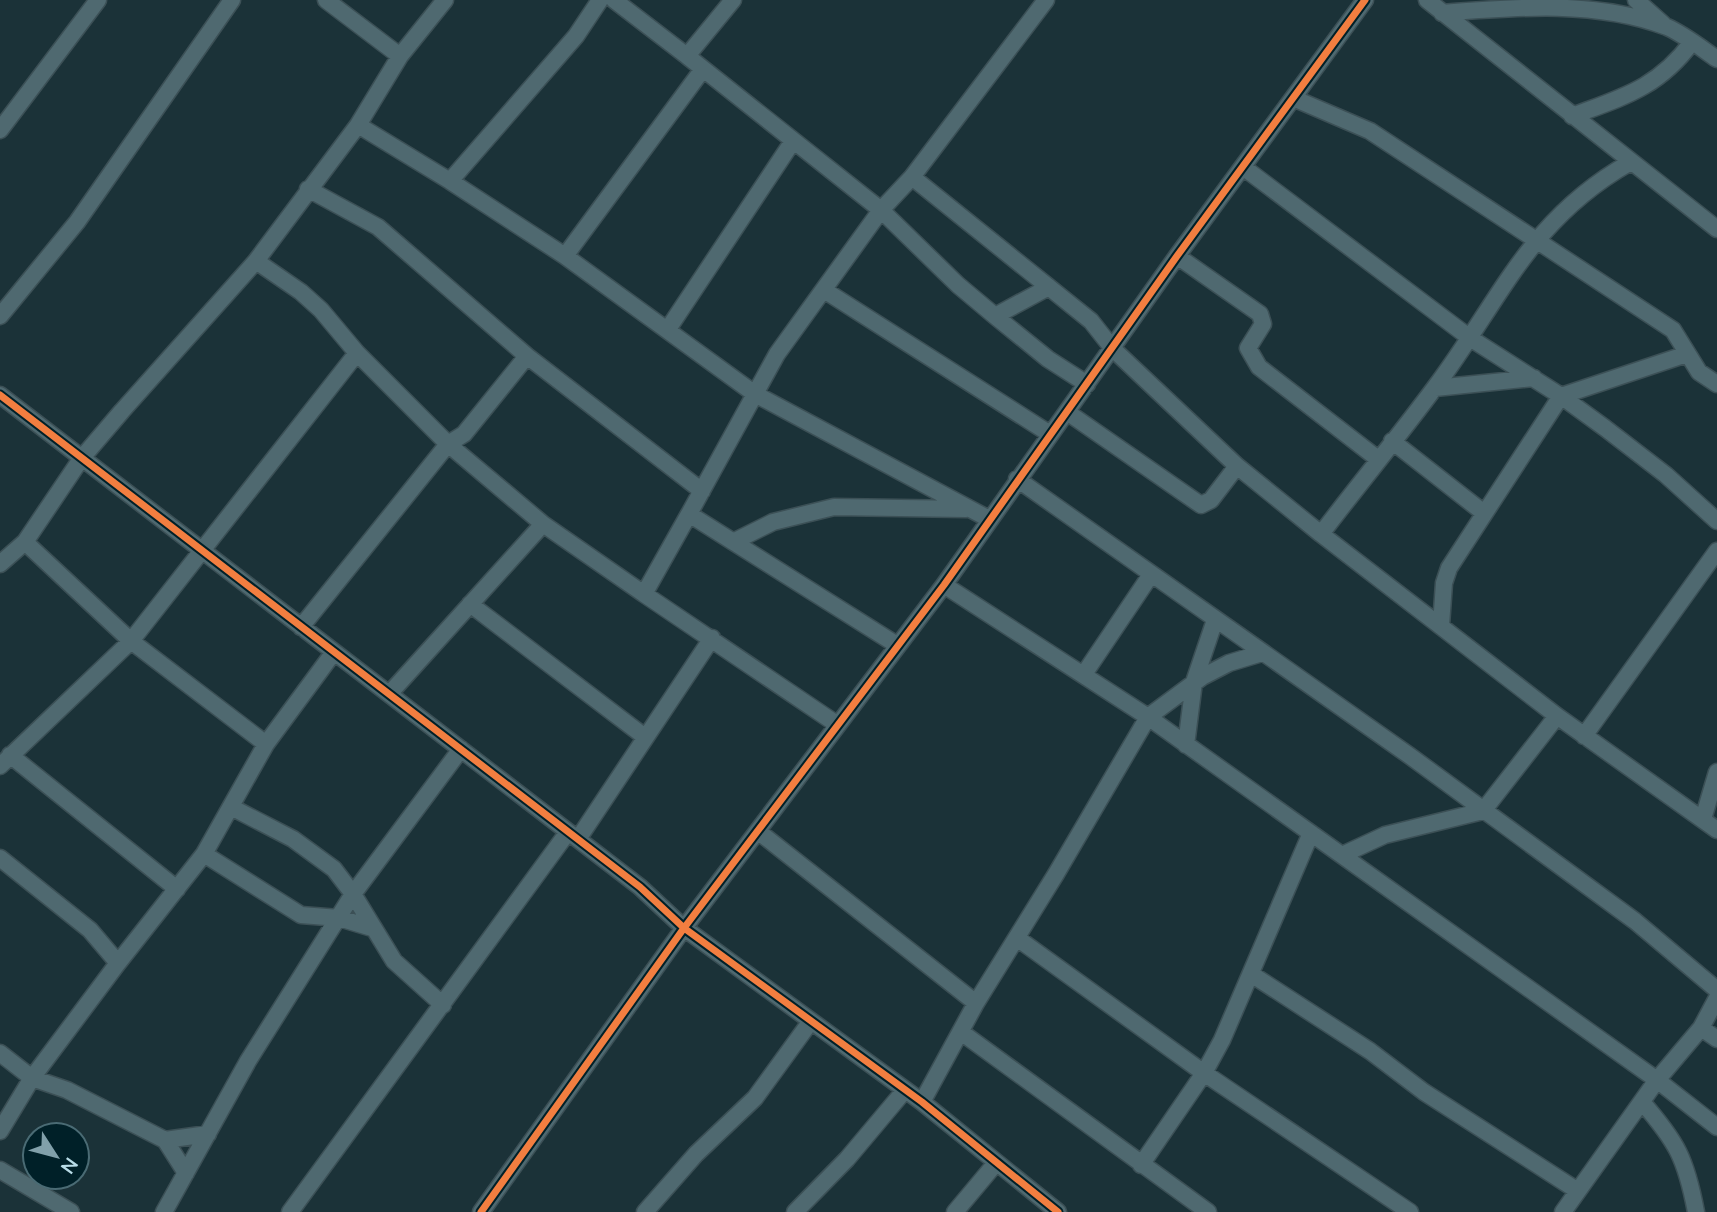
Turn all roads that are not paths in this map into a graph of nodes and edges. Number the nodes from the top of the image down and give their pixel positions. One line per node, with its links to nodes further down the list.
1 (99, 0): 22 (street)
2 (232, 0): 37 (street)
3 (326, 0): 15 (street)
4 (445, 0): 15 (street)
5 (600, 0): 27 (street)
6 (614, 0): 16 (street)
7 (733, 0): 16 (street)
8 (1046, 0): 26 (street)
9 (1365, 0): 19 (street)
10 (1427, 0): 12 (street)
11 (1636, 0): 13 (street)
12 (1442, 13): 13 (street); 20 (street)
13 (1666, 26): 14 (street)
14 (1692, 42): 17 (street); 20 (street)
15 (400, 56): 21 (street)
16 (687, 56): 18 (street)
17 (1717, 59)
18 (703, 69): 23 (street); 32 (street)
19 (1293, 98): 25 (street); 31 (street)
20 (1572, 116): 24 (street)
21 (358, 125): 27 (street); 28 (street)
22 (0, 130)
23 (793, 141): 29 (street); 39 (street)
24 (1629, 163): 30 (street); 31 (street)
25 (1243, 167): 33 (street); 40 (street)
26 (912, 177): 29 (street); 35 (street)
27 (450, 180): 32 (street)
28 (308, 189): 34 (street); 44 (street)
29 (881, 210): 36 (street); 38 (street)
30 (1717, 229)
31 (1535, 240): 40 (street); 43 (street)
32 (565, 256): 39 (street)
33 (1177, 256): 41 (street); 57 (street)
34 (256, 261): 42 (street); 56 (street)
35 (1049, 287): 38 (street); 41 (street)
36 (824, 290): 49 (street); 53 (street)
37 (0, 316)
38 (995, 316): 46 (street)
39 (668, 329): 49 (street)
40 (1471, 338): 45 (street); 48 (street)
41 (1113, 349): 46 (street); 58 (street)
42 (357, 353): 55 (street); 70 (street)
43 (1687, 355): 47 (street); 51 (street)
44 (527, 356): 55 (street); 60 (street)
45 (1534, 378): 48 (street); 51 (street)
46 (1087, 384): 52 (street)
47 (1717, 384)
48 (1435, 388): 54 (street)
49 (755, 394): 60 (street); 61 (street)
50 (0, 395): 56 (street)
51 (1561, 396): 62 (street); 65 (street)
52 (1067, 412): 53 (street); 58 (street)
53 (1051, 434): 59 (street)
54 (1392, 441): 57 (street); 62 (street)
55 (448, 444): 66 (street); 79 (street)
56 (81, 459): 68 (street); 70 (street)
57 (1378, 459): 67 (street)
58 (1237, 466): 67 (street)
59 (1017, 479): 64 (street); 73 (street)
60 (702, 491): 63 (street)
61 (970, 509): 64 (street); 69 (street)
62 (1484, 513): 78 (street)
63 (689, 514): 69 (street); 75 (street)
64 (989, 519): 74 (street)
65 (1717, 521)
66 (542, 524): 75 (street); 76 (street)
67 (1321, 534): 78 (street)
68 (25, 542): 72 (street); 81 (street)
69 (733, 542): 82 (street)
70 (202, 548): 79 (street); 81 (street)
71 (1717, 551): 91 (street)
72 (0, 564)
73 (1150, 576): 77 (street); 85 (street)
74 (944, 584): 82 (street); 85 (street)
75 (644, 594): 80 (street)
76 (470, 604): 87 (street); 92 (street)
77 (1215, 620): 84 (street); 86 (street)
78 (1441, 625): 88 (street)
79 (301, 627): 83 (street)
80 (712, 638): 90 (street); 92 (street)
81 (131, 641): 93 (street); 96 (street)
82 (897, 645): 90 (street)
83 (334, 652): 87 (street); 93 (street)
84 (1262, 653): 86 (street); 99 (street)
85 (1084, 674): 89 (street)
86 (1194, 682): 89 (street); 94 (street)
87 (390, 693): 95 (street)
88 (1557, 716): 91 (street); 99 (street)
89 (1148, 718): 94 (street); 113 (street)
90 (838, 725): 102 (street)
91 (1584, 736): 100 (street)
92 (645, 737): 104 (street)
93 (266, 744): 98 (street)
94 (1186, 745): 103 (street)
95 (461, 749): 104 (street); 109 (street)
96 (5, 760): 108 (street)
97 (1717, 772): 100 (street)
98 (233, 808): 105 (street); 109 (street)
99 (1483, 811): 106 (street); 116 (street)
100 (1703, 819): 101 (street)
101 (1717, 830)
102 (759, 832): 112 (street); 118 (street)
103 (1311, 833): 106 (street); 115 (street)
104 (573, 835): 112 (street); 119 (street)
105 (204, 854): 108 (street); 110 (street)
106 (1342, 855): 127 (street)
107 (0, 858): 114 (street)
108 (177, 889): 114 (street)
109 (354, 894): 110 (street); 111 (street)
110 (339, 918): 111 (street); 133 (street)
111 (372, 928): 119 (street)
112 (684, 928): 120 (street); 143 (street)
113 (1017, 938): 118 (street); 125 (street)
114 (118, 963): 126 (street)
115 (1251, 974): 125 (street); 139 (street)
116 (1717, 990)
117 (1717, 998): 121 (street)
118 (976, 1003): 122 (street)
119 (443, 1005): 142 (street)
120 (811, 1021): 128 (street); 144 (street)
121 (1701, 1028): 123 (street); 127 (street)
122 (961, 1032): 129 (street); 136 (street)
123 (1717, 1039)
124 (0, 1053): 126 (street)
125 (1204, 1073): 136 (street); 149 (street)
126 (32, 1078): 132 (street); 134 (street)
127 (1657, 1080): 130 (street); 131 (street)
128 (905, 1090): 129 (street); 145 (street)
129 (922, 1102): 135 (street)
130 (1642, 1102): 139 (street); 151 (street)
131 (1717, 1127)
132 (0, 1131)
133 (208, 1134): 134 (street); 138 (street)
134 (165, 1140): 138 (street)
135 (996, 1163): 146 (street); 147 (street)
136 (1141, 1165): 148 (street)
137 (0, 1170): 140 (street)
138 (186, 1173): 141 (street)
139 (1578, 1191): 150 (street)
140 (71, 1212)
141 (164, 1212)
142 (290, 1212)
143 (481, 1212)
144 (645, 1212)
145 (795, 1212)
146 (956, 1212)
147 (1058, 1212)
148 (1208, 1212)
149 (1410, 1212)
150 (1563, 1212)
151 (1696, 1212)

